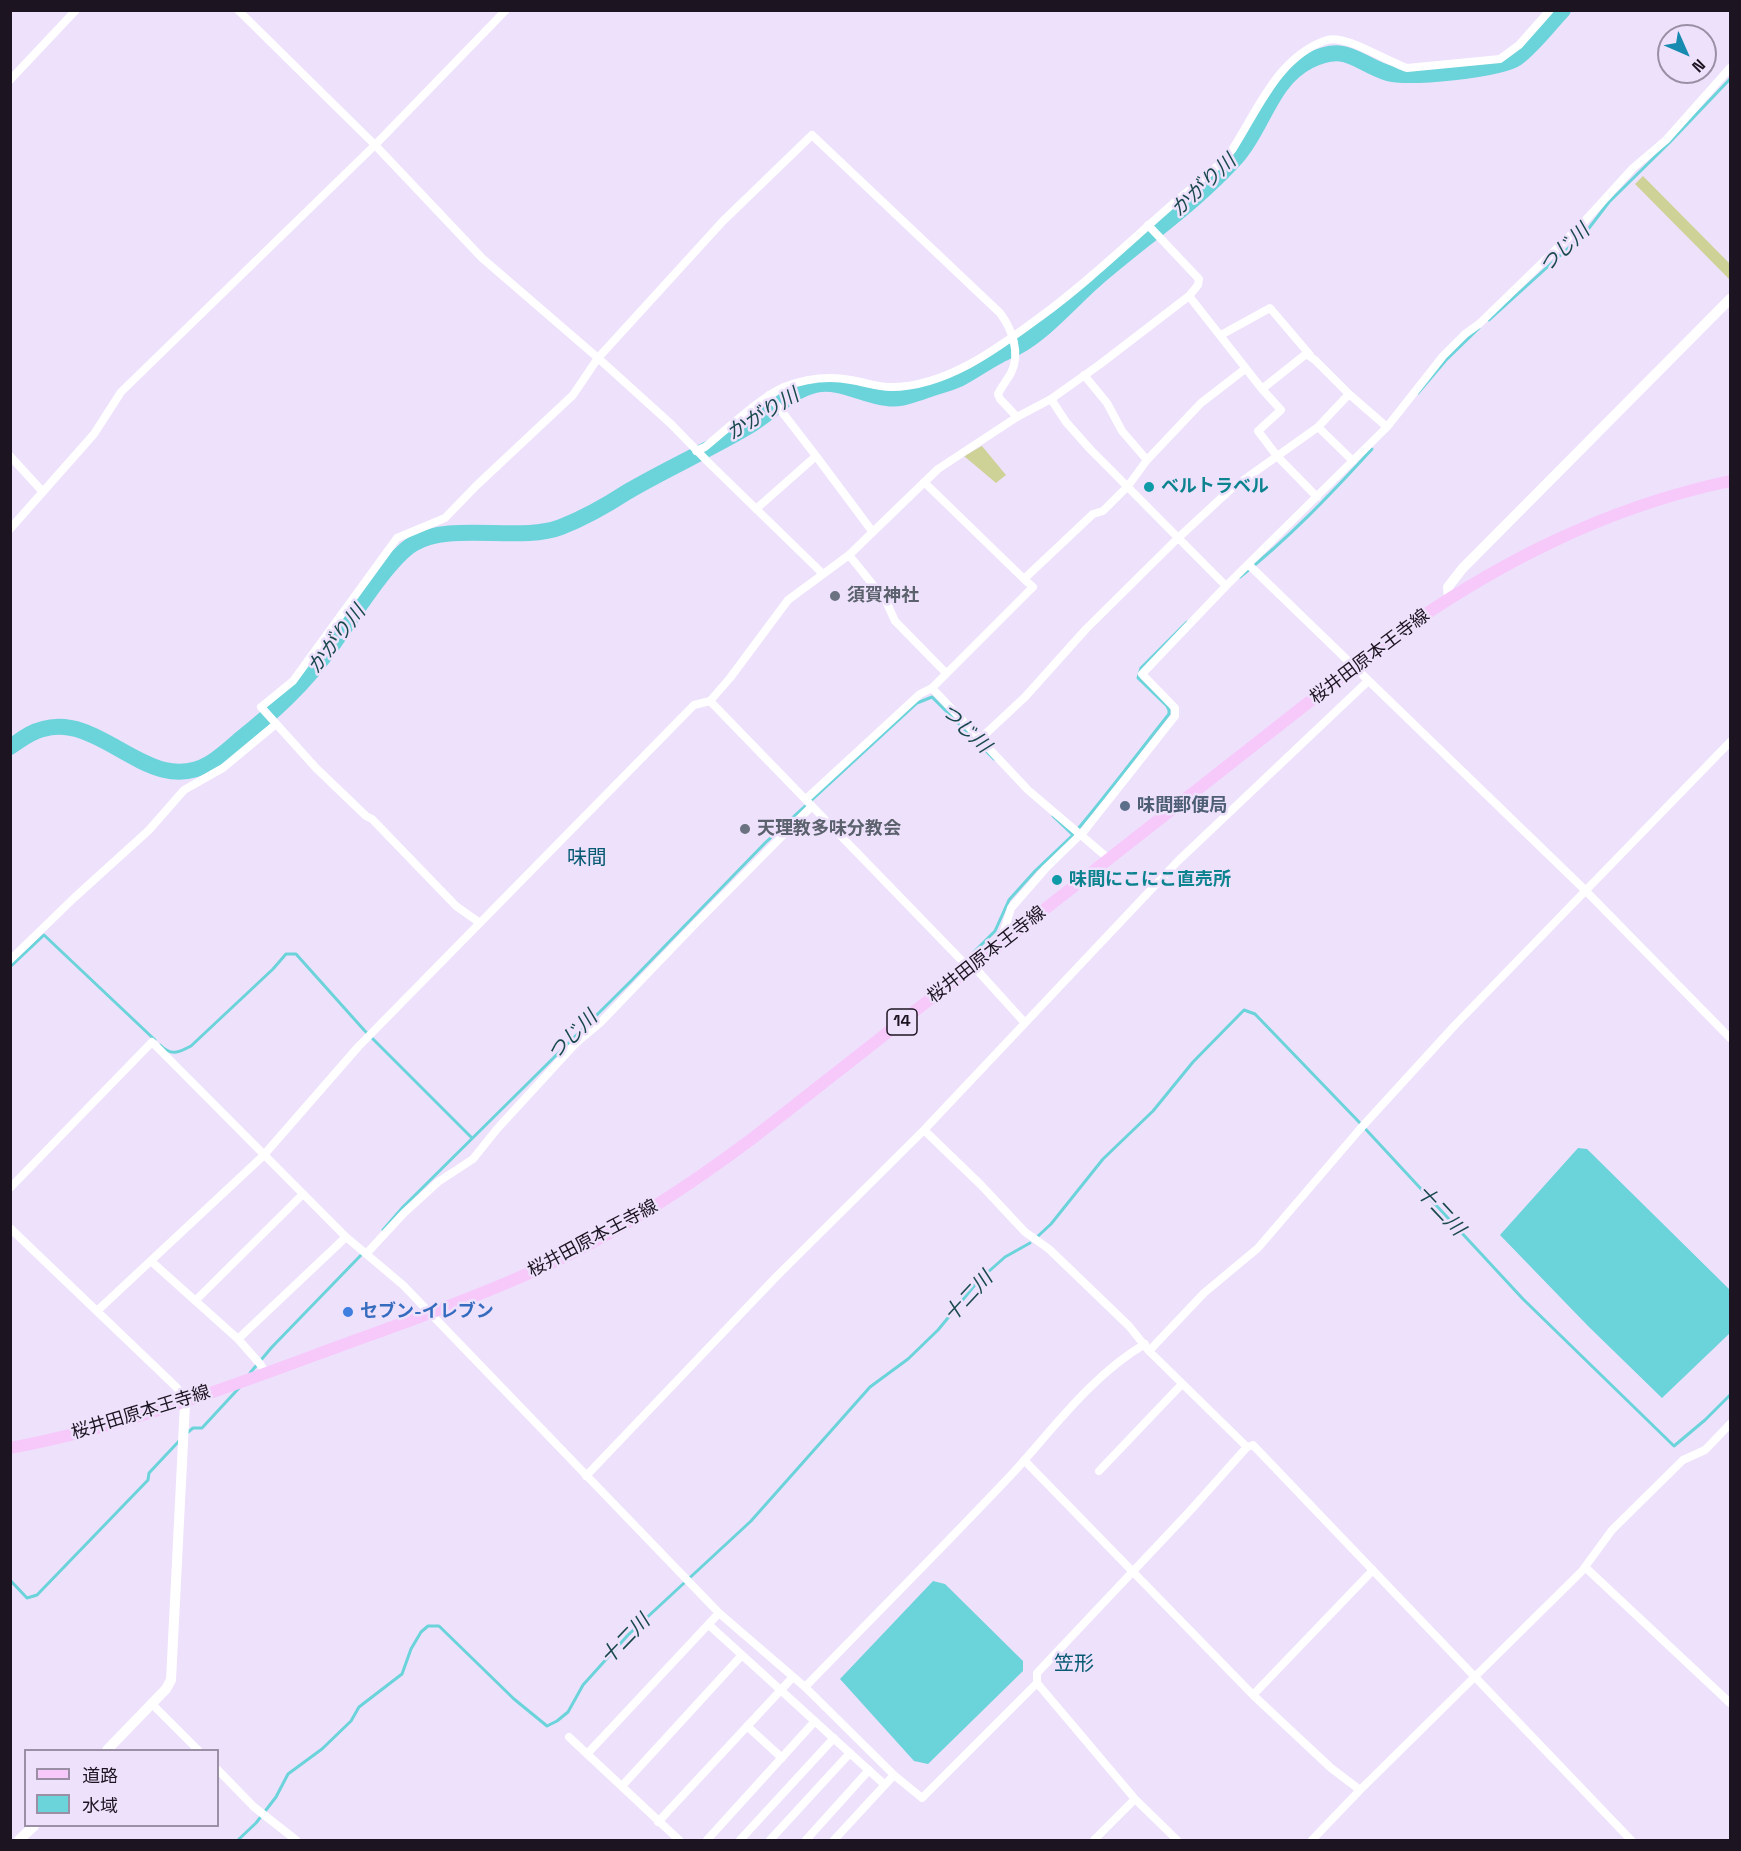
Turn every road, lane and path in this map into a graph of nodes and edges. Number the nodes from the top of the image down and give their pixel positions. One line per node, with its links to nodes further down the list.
1 (76, 10): 6 (street)
2 (238, 10): 7 (street)
3 (506, 10): 7 (street)
4 (1550, 10): 8 (street)
5 (1731, 68): 23 (street)
6 (10, 80)
7 (375, 145): 13 (street); 33 (street)
8 (1148, 225): 9 (street); 11 (street)
9 (1189, 296): 12 (street); 16 (street)
10 (1731, 299): 44 (street)
11 (1013, 335): 13 (street); 19 (street); 21 (street)
12 (1221, 335): 14 (street); 15 (street)
13 (598, 358): 24 (street); 50 (street)
14 (1313, 358): 17 (street); 18 (street)
15 (1245, 369): 17 (street); 28 (street)
16 (1084, 375): 20 (street); 28 (street)
17 (1262, 389): 27 (street)
18 (1349, 394): 22 (street); 23 (street)
19 (769, 395): 24 (street); 26 (street)
20 (1051, 399): 21 (street); 32 (street)
21 (1017, 417): 31 (street)
22 (1318, 427): 27 (street); 29 (street)
23 (1387, 427): 29 (street)
24 (696, 451): 35 (street)
25 (10, 456): 33 (street)
26 (816, 456): 35 (street); 37 (street)
27 (1277, 456): 34 (street); 38 (street)
28 (1148, 460): 32 (street)
29 (1353, 461): 34 (street)
30 (1731, 481): 44 (main road, 桜井田原本王寺線 / 14)
31 (924, 482): 37 (street); 42 (street)
32 (1128, 486): 38 (street); 42 (street)
33 (43, 492): 36 (street)
34 (1317, 497): 40 (street)
35 (756, 509): 41 (street)
36 (10, 529)
37 (872, 531): 39 (street)
38 (1178, 539): 43 (street); 51 (street)
39 (849, 555): 41 (street); 46 (street)
40 (1250, 565): 43 (street); 45 (street)
41 (822, 573): 49 (street)
42 (1024, 579): 46 (street)
43 (1226, 586): 55 (street)
44 (1449, 598): 45 (main road, 桜井田原本王寺線 / 14)
45 (1354, 668): 47 (street); 56 (main road, 桜井田原本王寺線 / 14)
46 (946, 673): 48 (street)
47 (1368, 681): 57 (street); 62 (street)
48 (932, 688): 51 (street); 53 (street)
49 (710, 701): 53 (street); 58 (street)
50 (276, 724): 58 (street); 60 (street)
51 (980, 738): 55 (street)
52 (1731, 742): 57 (street)
53 (806, 799): 54 (street)
54 (812, 806): 61 (street); 70 (street)
55 (1080, 835): 56 (street); 59 (street)
56 (1109, 859): 59 (main road, 桜井田原本王寺線 / 14)
57 (1585, 890): 63 (street); 76 (street)
58 (480, 924): 65 (street)
59 (1000, 945): 61 (main road, 桜井田原本王寺線 / 14)
60 (10, 960)
61 (971, 968): 62 (street); 74 (main road, 桜井田原本王寺線 / 14)
62 (1025, 1023): 64 (street)
63 (1731, 1038)
64 (924, 1130): 76 (street); 85 (street)
65 (263, 1156): 66 (street); 67 (street); 71 (street)
66 (10, 1188)
67 (303, 1194): 69 (street); 72 (street)
68 (10, 1228): 73 (street)
69 (346, 1237): 70 (street); 75 (street)
70 (366, 1254): 74 (street)
71 (152, 1262): 72 (street); 73 (street)
72 (196, 1300): 75 (street)
73 (97, 1311): 79 (street)
74 (429, 1314): 77 (main road, 桜井田原本王寺線 / 14); 85 (street)
75 (238, 1339): 77 (street)
76 (1147, 1347): 78 (street); 83 (street)
77 (263, 1369): 79 (main road, 桜井田原本王寺線 / 14)
78 (1182, 1384): 81 (street); 84 (street)
79 (185, 1402): 82 (main road, 桜井田原本王寺線 / 14); 99 (street)
80 (1731, 1424): 86 (street)
81 (1247, 1447): 87 (street); 88 (street)
82 (10, 1448)
83 (1024, 1460): 88 (street); 95 (street)
84 (1099, 1471)
85 (586, 1476): 89 (street)
86 (1585, 1567): 92 (street); 98 (street)
87 (1373, 1570): 92 (street); 97 (street)
88 (1132, 1572): 94 (street); 97 (street)
89 (719, 1613): 90 (street); 93 (street)
90 (709, 1624): 91 (street); 107 (street)
91 (742, 1655): 96 (street); 113 (street)
92 (1475, 1676): 114 (street); 129 (street)
93 (793, 1677): 95 (street); 96 (street)
94 (1037, 1683): 111 (street); 115 (street)
95 (805, 1686): 111 (street)
96 (780, 1690): 100 (street); 101 (street)
97 (1253, 1695): 114 (street)
98 (1731, 1703)
99 (152, 1704): 104 (street); 105 (street)
100 (815, 1721): 103 (street); 108 (street)
101 (747, 1726): 108 (street); 116 (street)
102 (569, 1737): 107 (street)
103 (834, 1738): 106 (street); 122 (street)
104 (108, 1749)
105 (197, 1749)
106 (850, 1753): 109 (street); 123 (street)
107 (587, 1754): 113 (street)
108 (782, 1758): 121 (street)
109 (869, 1770): 112 (street); 124 (street)
110 (219, 1771): 119 (street)
111 (894, 1775): 112 (street)
112 (885, 1785): 125 (street)
113 (622, 1786): 116 (street)
114 (1360, 1790): 128 (street)
115 (1135, 1799): 126 (street); 127 (street)
116 (658, 1822): 120 (street)
117 (33, 1827): 118 (street)
118 (19, 1840)
119 (296, 1840)
120 (679, 1840)
121 (706, 1840)
122 (740, 1840)
123 (770, 1840)
124 (806, 1840)
125 (834, 1840)
126 (1094, 1840)
127 (1177, 1840)
128 (1312, 1840)
129 (1631, 1840)

